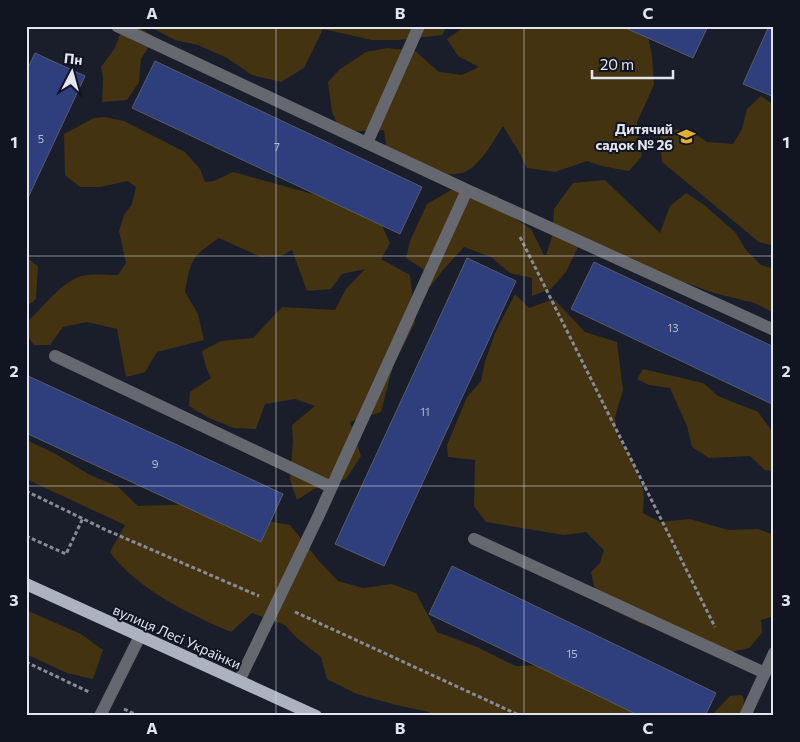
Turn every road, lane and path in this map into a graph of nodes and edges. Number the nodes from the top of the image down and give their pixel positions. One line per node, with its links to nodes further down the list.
1 (117, 26): 3 (lane)
2 (419, 26): 3 (lane)
3 (367, 143): 4 (lane)
4 (467, 190): 5 (lane); 8 (lane)
5 (505, 207): 6 (lane); 15 (path)
6 (774, 330)
7 (55, 356): 8 (lane)
8 (331, 487): 18 (lane)
9 (83, 518): 10 (path)
10 (26, 536)
11 (474, 539): 15 (lane)
12 (26, 584): 13 (main road, вулиця Лесі Українки)
13 (140, 636): 18 (main road, вулиця Лесі Українки); 20 (lane)
14 (774, 653): 17 (lane)
15 (730, 657): 17 (lane)
16 (26, 662): 19 (path)
17 (765, 673): 22 (lane)
18 (239, 681): 21 (main road, вулиця Лесі Українки)
19 (78, 686)
20 (100, 716)
21 (316, 716)
22 (745, 716)

